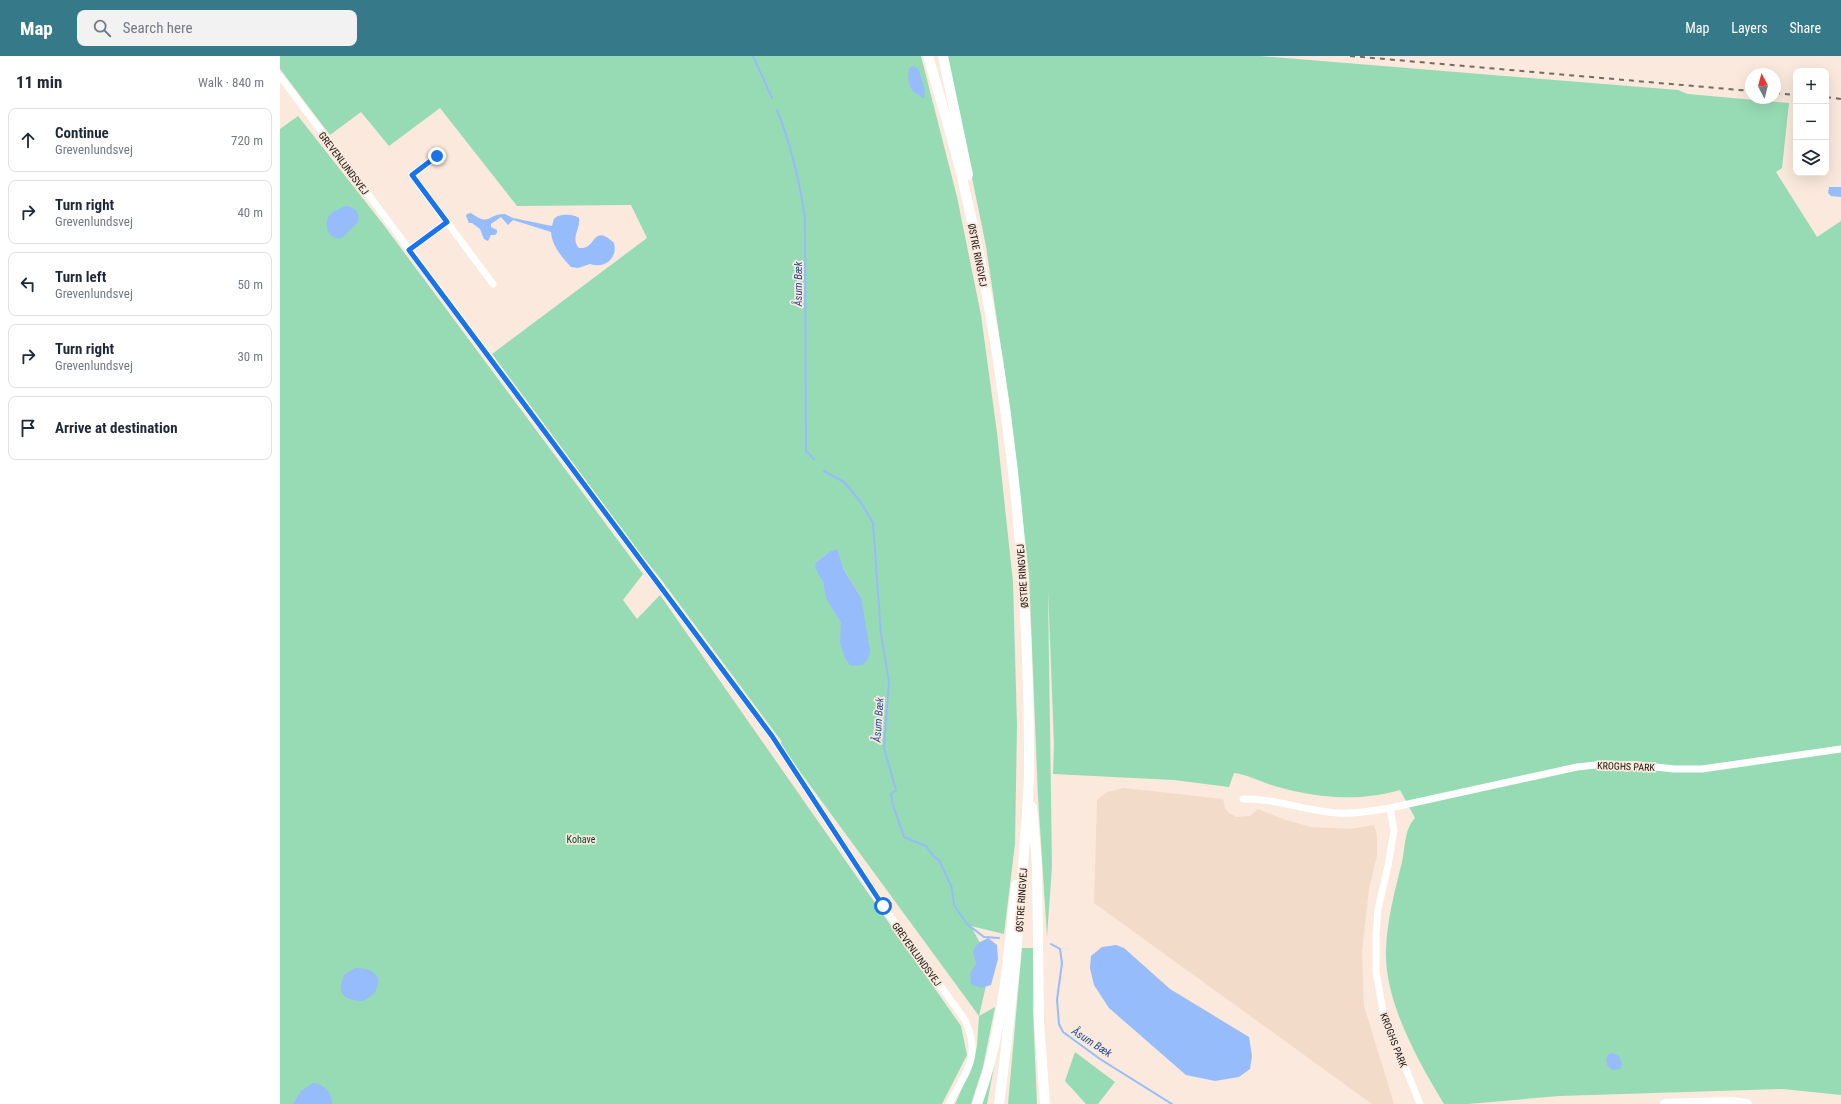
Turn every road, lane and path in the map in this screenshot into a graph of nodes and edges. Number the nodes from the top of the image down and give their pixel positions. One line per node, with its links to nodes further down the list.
1 (928, 56): 6 (main road, ØSTRE RINGVEJ)
2 (943, 56): 6 (main road)
3 (280, 76): 7 (street, GREVENLUNDSVEJ)
4 (437, 156): 5 (street)
5 (447, 222): 7 (street); 8 (street)
6 (976, 244): 10 (main road, ØSTRE RINGVEJ)
7 (409, 250): 14 (street, GREVENLUNDSVEJ)
8 (494, 284)
9 (1841, 749): 12 (street, KROGHS PARK)
10 (1029, 772): 13 (main road, ØSTRE RINGVEJ); 17 (main road)
11 (1243, 799): 12 (street, KROGHS PARK)
12 (1390, 808): 18 (street, KROGHS PARK)
13 (1024, 850): 15 (main road); 16 (main road, ØSTRE RINGVEJ)
14 (950, 1104)
15 (977, 1104)
16 (999, 1104)
17 (1045, 1104)
18 (1420, 1104)
19 (1664, 1104): 20 (main road)
20 (1747, 1104)

